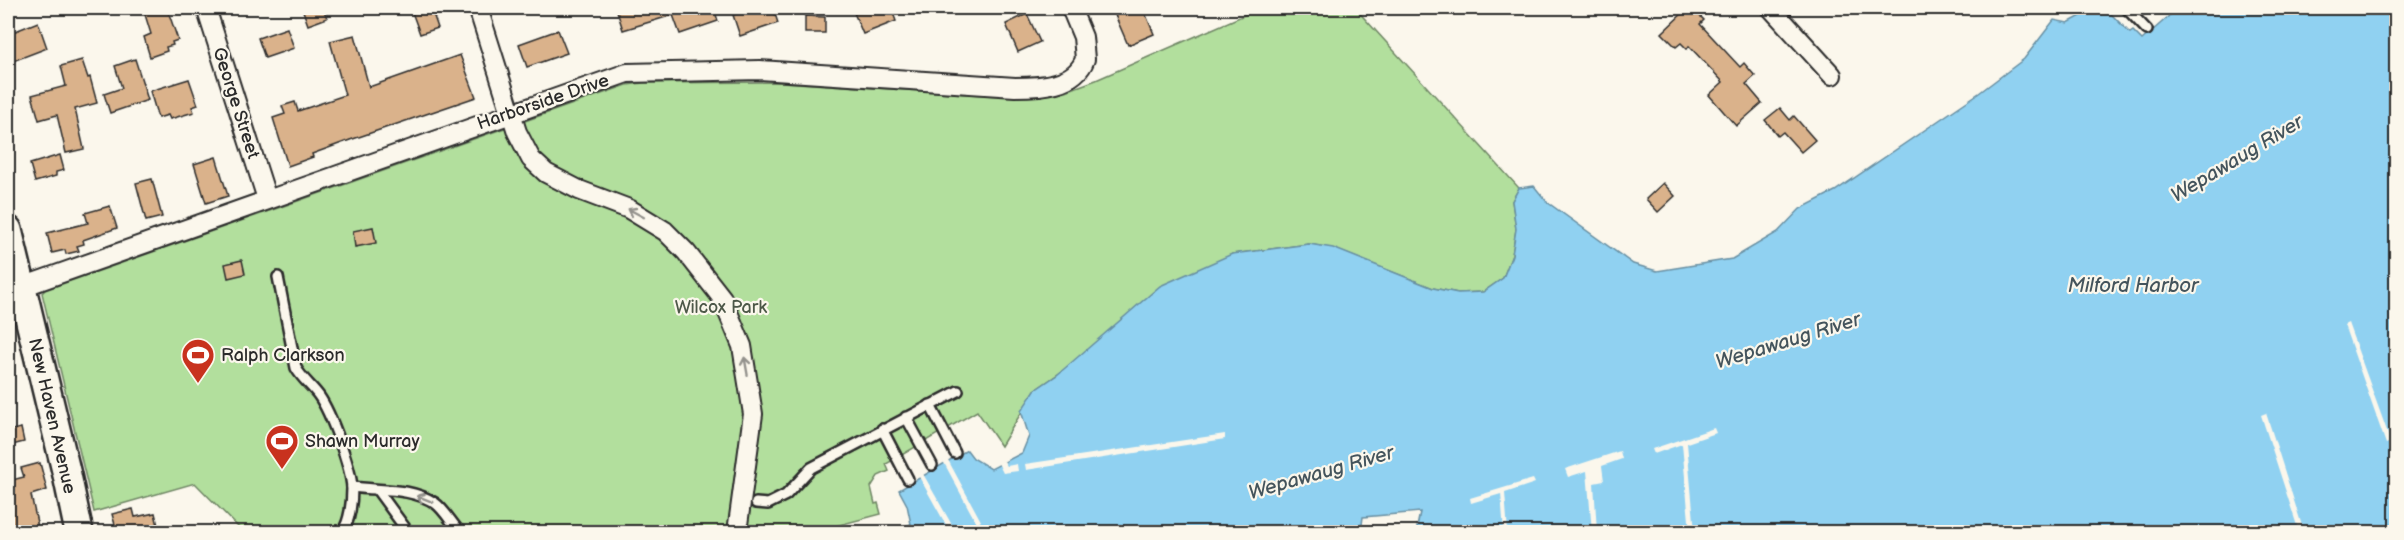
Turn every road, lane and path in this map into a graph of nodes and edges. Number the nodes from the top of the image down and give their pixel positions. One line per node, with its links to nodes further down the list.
1 (206, 8): 9 (street, George Street)
2 (478, 8): 8 (street)
3 (1071, 8): 8 (street, Harborside Drive)
4 (1771, 8): 7 (street)
5 (2126, 8): 6 (lane)
6 (2147, 30)
7 (1832, 75)
8 (512, 113): 9 (street, Harborside Drive); 27 (street, one-way to 8)
9 (267, 199): 12 (street, Harborside Drive)
10 (8, 230): 12 (main road, New Haven Avenue)
11 (278, 277): 20 (lane)
12 (22, 287): 24 (main road, New Haven Avenue)
13 (958, 392): 14 (lane)
14 (930, 405): 15 (lane); 17 (lane)
15 (906, 417): 16 (lane); 18 (lane)
16 (882, 429): 19 (lane); 22 (lane)
17 (955, 453)
18 (932, 465)
19 (908, 479)
20 (352, 487): 21 (lane); 23 (lane)
21 (378, 491): 25 (lane); 26 (lane, one-way to 21)
22 (756, 503)
23 (348, 530)
24 (79, 532)
25 (408, 532)
26 (460, 532)
27 (737, 532)

